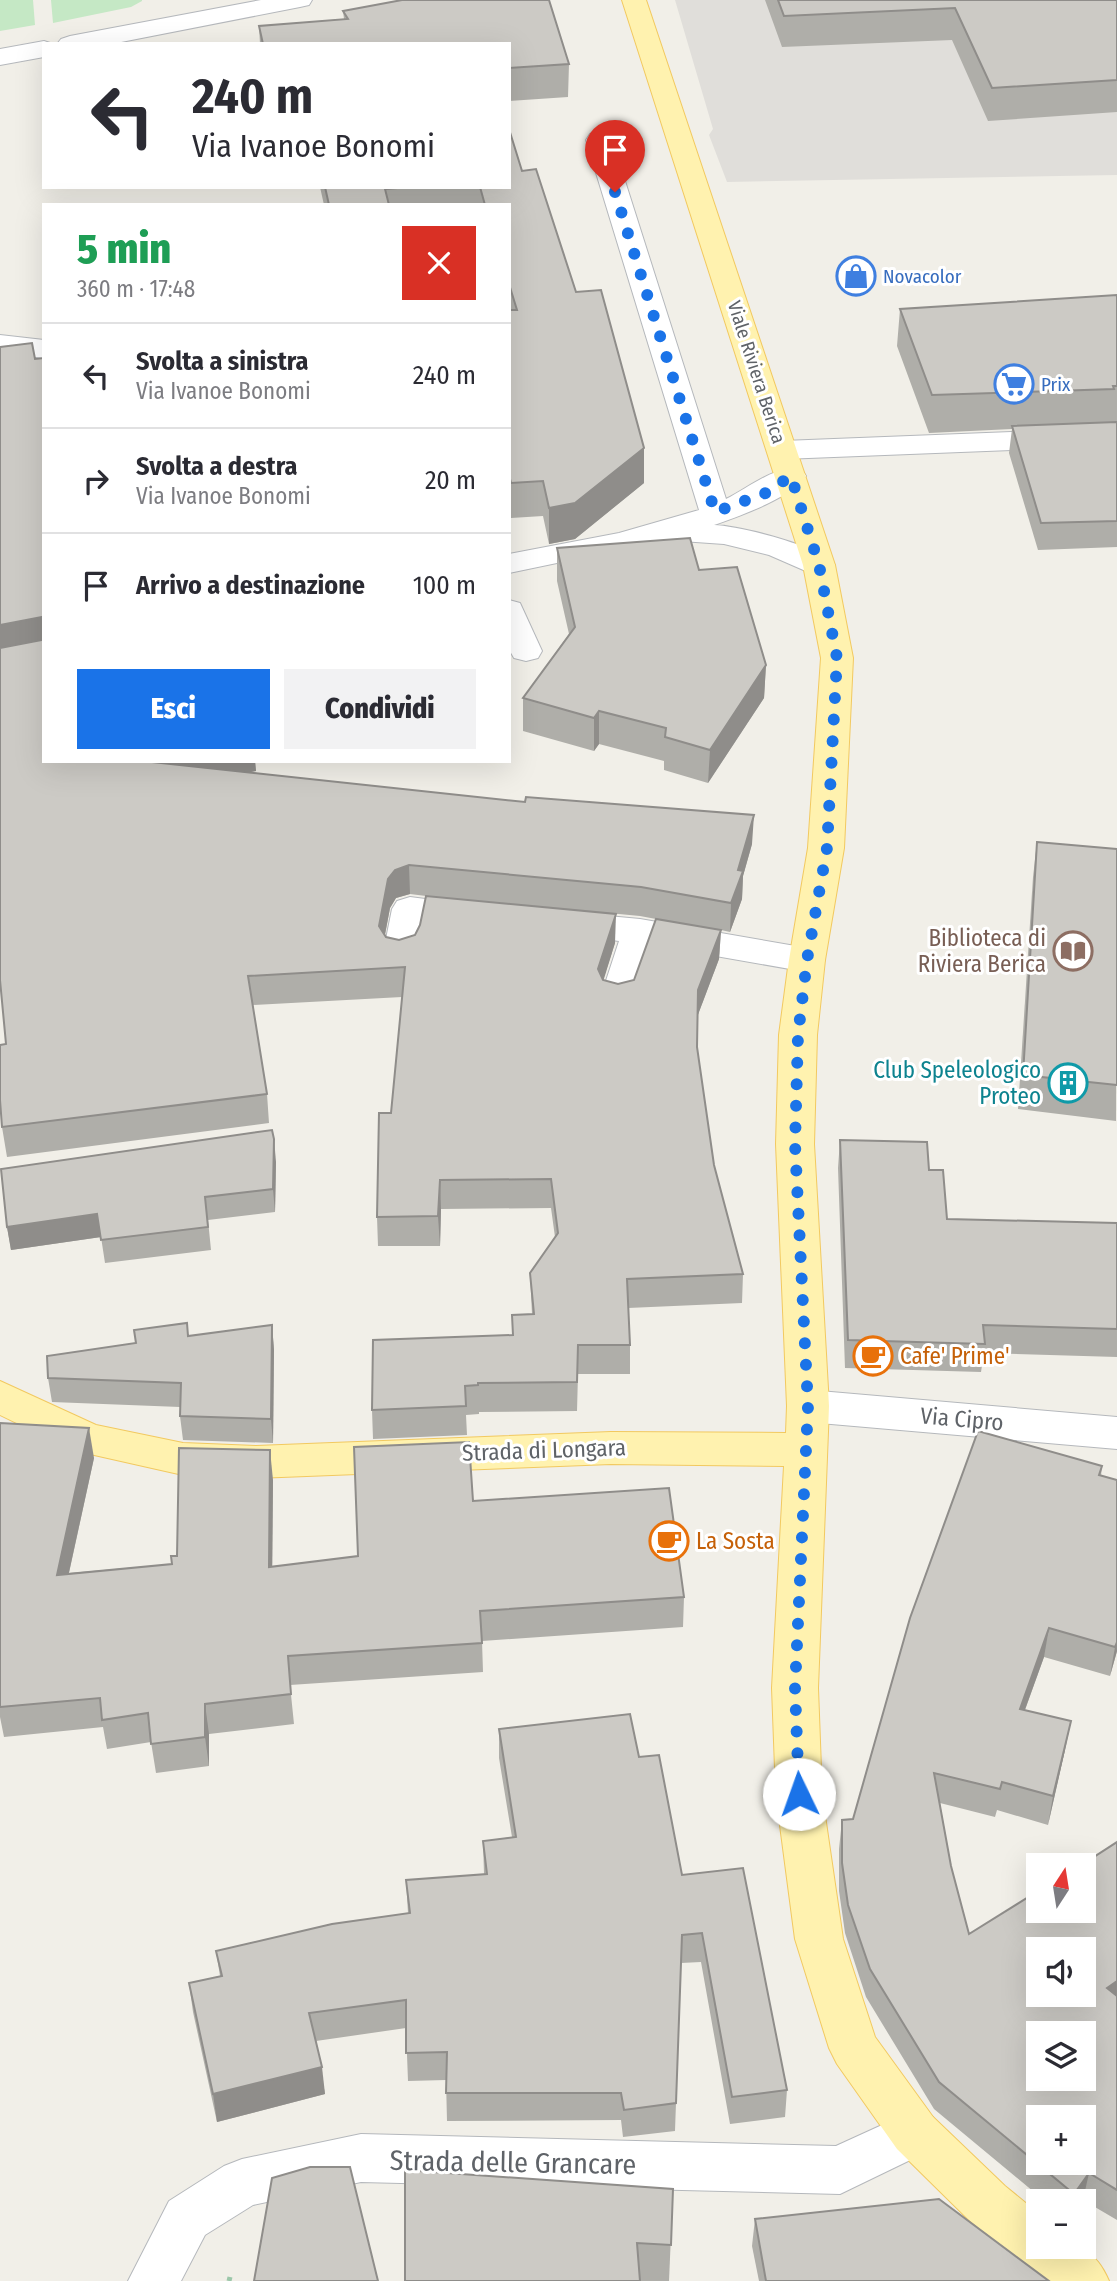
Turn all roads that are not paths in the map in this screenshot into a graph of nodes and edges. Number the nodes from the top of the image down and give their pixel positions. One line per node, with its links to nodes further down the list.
1 (300, 0): 3 (street)
2 (634, 0): 11 (main road, Viale Riviera Berica)
3 (197, 10): 4 (street)
4 (78, 42)
5 (42, 49): 6 (street)
6 (0, 57)
7 (599, 140): 12 (street)
8 (0, 344): 9 (street)
9 (42, 349)
10 (1117, 437): 11 (street)
11 (787, 463): 12 (street); 15 (main road, Viale Riviera Berica)
12 (715, 512): 13 (street)
13 (663, 533): 14 (street); 15 (street)
14 (511, 564)
15 (819, 565): 20 (main road, Viale Riviera Berica)
16 (511, 615): 17 (street)
17 (526, 651)
18 (640, 931): 19 (street); 20 (street); 21 (street)
19 (401, 954)
20 (807, 960): 23 (main road, Viale Riviera Berica)
21 (618, 999)
22 (0, 1397): 23 (main road, Strada di Longara)
23 (807, 1428): 24 (street, Via Cipro); 25 (main road, Viale Riviera Berica)
24 (1117, 1433)
25 (915, 2133): 26 (main road, Viale Riviera Berica); 28 (street, Strada delle Grancare)
26 (1026, 2235)
27 (1055, 2259): 29 (main road, Viale Riviera Berica)
28 (154, 2281)
29 (1083, 2281)

